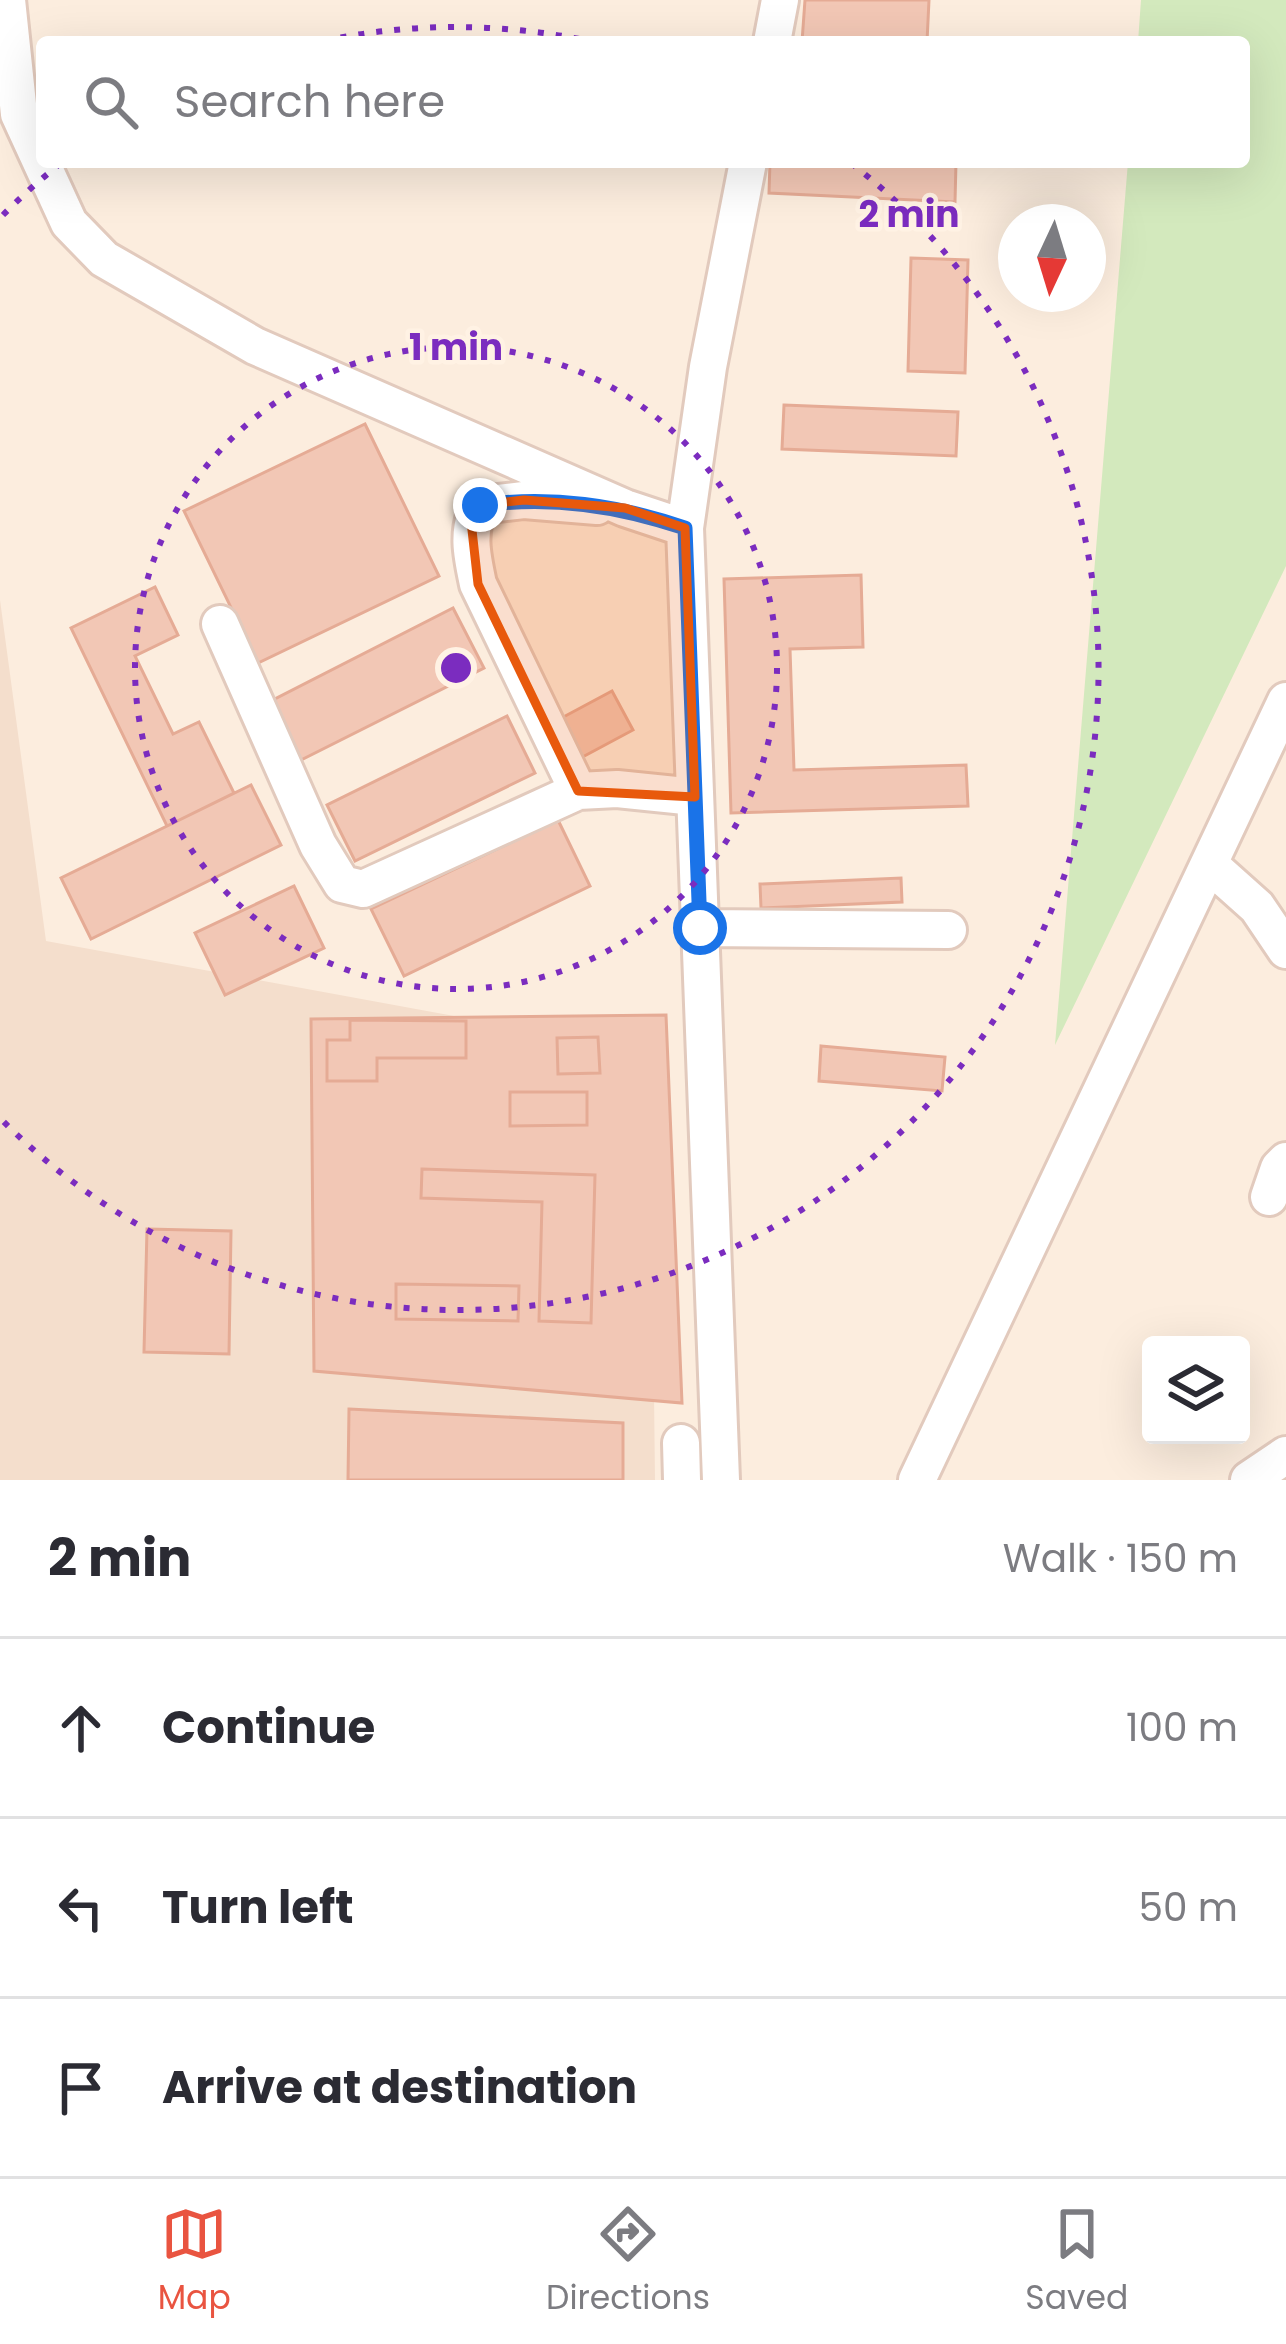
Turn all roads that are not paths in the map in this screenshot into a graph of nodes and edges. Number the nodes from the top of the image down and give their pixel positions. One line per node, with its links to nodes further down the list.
1 (7, 0): 4 (street)
2 (780, 0): 3 (street)
3 (773, 36)
4 (36, 151)
5 (44, 168): 7 (street)
6 (747, 168): 8 (street)
7 (625, 508): 8 (street); 11 (street)
8 (685, 528): 12 (street)
9 (220, 623): 11 (street)
10 (1286, 701): 13 (street)
11 (578, 791): 12 (street)
12 (695, 797): 14 (street)
13 (1210, 865): 16 (street); 21 (street)
14 (700, 928): 15 (street); 20 (street)
15 (948, 930)
16 (1286, 950)
17 (1286, 1161): 18 (street)
18 (1269, 1197)
19 (1286, 1455): 22 (street)
20 (721, 1480)
21 (917, 1480)
22 (1249, 1480)

